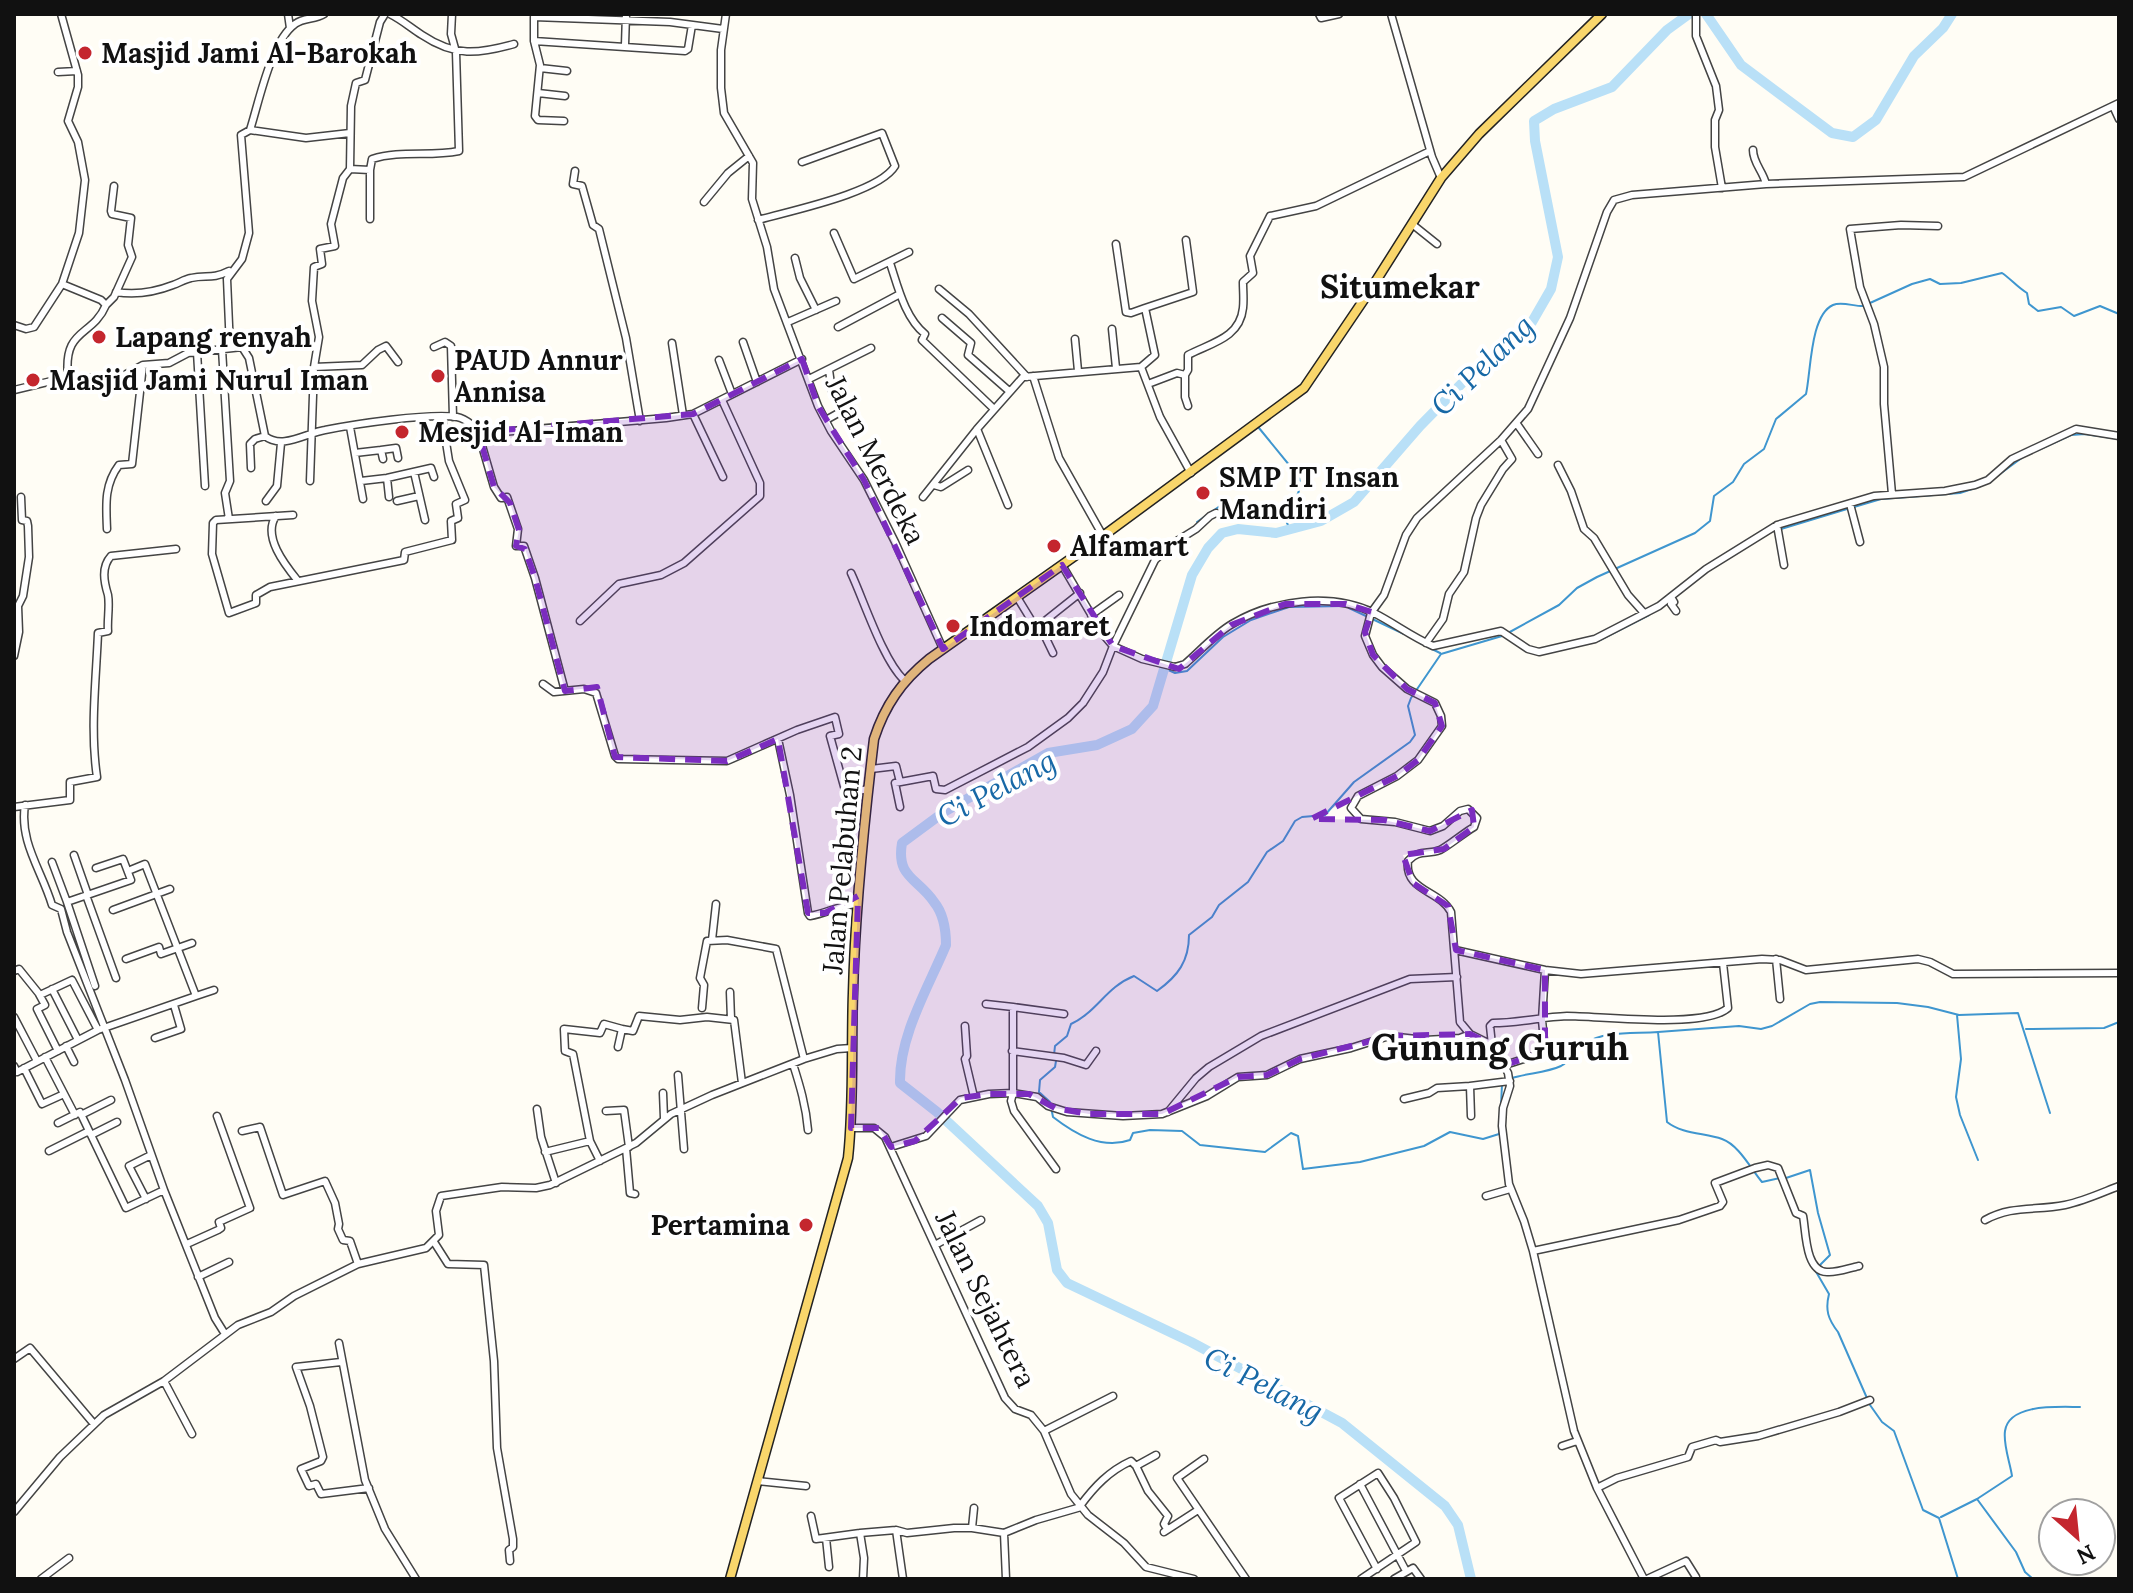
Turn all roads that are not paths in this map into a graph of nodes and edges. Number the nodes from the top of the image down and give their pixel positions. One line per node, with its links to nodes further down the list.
1 (61, 14): 23 (street)
2 (288, 14): 16 (street)
3 (324, 14): 16 (street)
4 (388, 14): 21 (street); 32 (street)
5 (452, 14): 21 (street)
6 (726, 14): 17 (street, Jalan Merdeka)
7 (1319, 14): 8 (street)
8 (1339, 14)
9 (1391, 14): 34 (street)
10 (1602, 14): 40 (main road, Jalan Pelabuhan 2)
11 (534, 15): 12 (street); 18 (street)
12 (626, 17): 14 (street); 20 (street)
13 (1696, 17): 43 (street)
14 (650, 18): 15 (street)
15 (692, 25): 17 (street); 20 (street)
16 (290, 28): 31 (street)
17 (723, 29): 35 (street, Jalan Merdeka)
18 (534, 41): 20 (street); 22 (street)
19 (514, 44): 21 (street)
20 (625, 45)
21 (456, 52): 38 (street)
22 (540, 68): 24 (street); 26 (street)
23 (77, 71): 25 (street); 57 (street)
24 (567, 71)
25 (58, 72)
26 (538, 93): 27 (street); 30 (street)
27 (565, 96)
28 (2116, 105): 29 (street); 41 (street)
29 (2119, 119)
30 (564, 121)
31 (250, 130): 32 (street); 56 (street)
32 (350, 133): 37 (street)
33 (1753, 150): 41 (street)
34 (1430, 151): 40 (street); 86 (street)
35 (749, 156): 44 (street); 46 (street, Jalan Merdeka)
36 (802, 162): 46 (street)
37 (350, 169): 38 (street); 81 (street)
38 (370, 170): 45 (street)
39 (575, 171): 105 (street)
40 (1441, 178): 47 (main road, Jalan Pelabuhan 2)
41 (1766, 184): 43 (street)
42 (114, 186): 59 (street)
43 (1722, 188): 106 (street)
44 (704, 202)
45 (370, 219)
46 (758, 220): 66 (street, Jalan Merdeka)
47 (1412, 224): 52 (street); 124 (main road, Jalan Pelabuhan 2)
48 (1938, 226): 136 (street)
49 (834, 233): 55 (street)
50 (1186, 240): 63 (street)
51 (1116, 244): 63 (street)
52 (1437, 244)
53 (909, 252): 55 (street)
54 (795, 258): 64 (street)
55 (890, 263): 60 (street)
56 (233, 270): 59 (street); 75 (street)
57 (62, 284): 62 (street); 67 (street)
58 (939, 289): 88 (street)
59 (116, 292): 62 (street)
60 (900, 294): 68 (street); 98 (street)
61 (836, 301): 64 (street)
62 (106, 305): 87 (street)
63 (1145, 308): 82 (street)
64 (816, 310): 66 (street)
65 (942, 318): 93 (street)
66 (788, 322): 77 (street, Jalan Merdeka)
67 (14, 325)
68 (838, 327)
69 (1112, 329): 83 (street)
70 (1075, 339): 85 (street)
71 (743, 342): 90 (street)
72 (672, 343): 101 (street)
73 (434, 347): 103 (street)
74 (871, 348): 84 (street)
75 (226, 349): 76 (street); 111 (street); 145 (street)
76 (197, 352): 80 (street); 131 (street)
77 (802, 359): 89 (street, Jalan Merdeka); 90 (street)
78 (719, 360): 94 (street)
79 (398, 362): 81 (street)
80 (143, 365): 87 (street); 148 (street)
81 (314, 367): 110 (street)
82 (1141, 367): 83 (street); 91 (street)
83 (1116, 368): 85 (street)
84 (829, 370): 89 (street); 99 (street)
85 (1078, 371): 88 (street)
86 (1185, 375): 91 (street); 97 (street)
87 (68, 377): 92 (street)
88 (1030, 377): 93 (street); 149 (street)
89 (809, 379): 104 (street, Jalan Merdeka)
90 (757, 382): 94 (street)
91 (1148, 384): 124 (street)
92 (14, 390)
93 (1009, 391): 98 (street)
94 (732, 394): 95 (street)
95 (722, 400): 100 (street); 164 (street)
96 (851, 406): 99 (street)
97 (1188, 406)
98 (994, 409): 108 (street)
99 (842, 411): 104 (street)
100 (693, 414): 101 (street); 126 (street)
101 (683, 415): 105 (street)
102 (442, 417): 103 (street); 107 (street); 155 (street)
103 (453, 417): 109 (street)
104 (826, 420): 168 (street, Jalan Merdeka)
105 (640, 421): 109 (street)
106 (1517, 424): 113 (street); 117 (street)
107 (350, 427): 110 (street); 116 (street)
108 (977, 429): 130 (street); 140 (street)
109 (478, 432): 173 (street)
110 (310, 433): 114 (street); 128 (street)
111 (265, 436): 114 (street); 121 (street)
112 (2119, 436): 136 (street)
113 (1501, 440): 163 (street); 166 (street)
114 (281, 443): 138 (street)
115 (381, 450): 116 (street); 118 (street); 119 (street)
116 (355, 453): 129 (street)
117 (1538, 454)
118 (398, 458)
119 (383, 459)
120 (1558, 465): 161 (street)
121 (251, 468)
122 (968, 470): 130 (street)
123 (414, 472): 125 (street); 127 (street); 132 (street)
124 (1191, 473): 149 (main road, Jalan Pelabuhan 2)
125 (434, 477)
126 (723, 477)
127 (387, 478): 129 (street); 134 (street)
128 (310, 481)
129 (361, 481): 137 (street)
130 (934, 485): 135 (street)
131 (205, 486)
132 (419, 496): 139 (street); 146 (street)
133 (21, 497): 170 (street)
134 (389, 497)
135 (923, 497)
136 (1886, 497): 141 (street)
137 (363, 499)
138 (266, 501)
139 (397, 501)
140 (1008, 505)
141 (1851, 506): 147 (street); 150 (street)
142 (293, 515): 144 (street)
143 (1223, 515): 167 (street)
144 (276, 516): 145 (street); 155 (street)
145 (229, 519): 155 (street)
146 (425, 520)
147 (1778, 527): 153 (street); 159 (street)
148 (107, 529)
149 (1103, 536): 152 (main road, Jalan Pelabuhan 2)
150 (1860, 542)
151 (176, 549): 179 (street)
152 (1062, 565): 156 (street); 158 (main road, Jalan Pelabuhan 2)
153 (1784, 565)
154 (851, 573): 171 (street)
155 (298, 581)
156 (1080, 593): 162 (street); 165 (street)
157 (1119, 595): 162 (street)
158 (1017, 597): 165 (street); 168 (main road, Jalan Pelabuhan 2)
159 (1672, 598): 160 (street); 161 (street)
160 (1676, 611)
161 (1644, 613): 166 (street)
162 (1091, 615): 167 (street)
163 (1371, 615): 166 (street); 167 (street); 195 (street)
164 (580, 621)
165 (1040, 626): 169 (street)
166 (1426, 643)
167 (1113, 646): 176 (street)
168 (943, 649): 171 (main road, Jalan Pelabuhan 2)
169 (1053, 653)
170 (14, 656)
171 (904, 680): 175 (main road, Jalan Pelabuhan 2)
172 (543, 684): 173 (street)
173 (565, 691): 174 (street)
174 (778, 739): 177 (street); 190 (street)
175 (871, 769): 176 (street); 177 (main road, Jalan Pelabuhan 2)
176 (900, 782): 180 (street)
177 (868, 789): 190 (main road, Jalan Pelabuhan 2)
178 (15, 805): 179 (street)
179 (25, 805): 223 (street)
180 (900, 807)
181 (74, 855): 187 (street)
182 (52, 862): 188 (street)
183 (96, 868): 184 (street)
184 (128, 871): 186 (street); 187 (street)
185 (170, 889): 186 (street)
186 (156, 894): 191 (street); 194 (street)
187 (87, 895): 188 (street); 203 (street)
188 (67, 902): 204 (street)
189 (716, 904): 192 (street)
190 (858, 904): 231 (main road, Jalan Pelabuhan 2)
191 (113, 910)
192 (712, 940): 214 (street); 237 (street)
193 (192, 943): 194 (street)
194 (177, 948): 196 (street); 209 (street)
195 (1455, 950): 199 (street); 202 (street)
196 (126, 959)
197 (1776, 959): 198 (street); 201 (street); 210 (street)
198 (1723, 963): 199 (street); 221 (street)
199 (1545, 970): 221 (street)
200 (14, 971): 208 (street)
201 (2119, 973)
202 (1457, 977): 225 (street); 258 (street)
203 (116, 978)
204 (95, 986)
205 (52, 989): 208 (street); 223 (street); 227 (street)
206 (214, 990): 209 (street)
207 (730, 992): 220 (street)
208 (40, 995): 232 (street)
209 (196, 996): 212 (street)
210 (1780, 999)
211 (986, 1004): 213 (street)
212 (174, 1005): 219 (street); 226 (street)
213 (1013, 1007): 216 (street); 233 (street)
214 (702, 1008)
215 (128, 1010): 219 (street)
216 (1064, 1014)
217 (106, 1016): 223 (street)
218 (14, 1017): 238 (street)
219 (131, 1019): 223 (street)
220 (731, 1019): 224 (street); 246 (street)
221 (1542, 1020): 228 (street); 241 (street)
222 (965, 1026): 251 (street)
223 (104, 1028): 227 (street); 236 (street); 281 (street)
224 (622, 1029): 230 (street); 269 (street)
225 (1470, 1034): 228 (street); 258 (street)
226 (155, 1038)
227 (78, 1040): 229 (street)
228 (1492, 1045): 241 (street)
229 (66, 1046): 232 (street); 239 (street)
230 (618, 1047)
231 (852, 1048): 237 (street); 265 (main road, Jalan Pelabuhan 2)
232 (58, 1051): 235 (street)
233 (1012, 1051): 234 (street); 249 (street)
234 (1096, 1051)
235 (45, 1057): 238 (street); 250 (street)
236 (115, 1058)
237 (804, 1059): 240 (street)
238 (37, 1061): 243 (street)
239 (74, 1062)
240 (793, 1064): 246 (street); 266 (street)
241 (1505, 1065): 245 (street)
242 (14, 1066): 243 (street)
243 (24, 1068): 250 (street)
244 (678, 1075): 256 (street)
245 (1510, 1081): 247 (street); 280 (street)
246 (742, 1083): 256 (street)
247 (1470, 1086): 252 (street); 261 (street)
248 (663, 1093): 262 (street)
249 (1013, 1093): 251 (street); 258 (street); 277 (street)
250 (64, 1094): 259 (street)
251 (974, 1097): 270 (street)
252 (1404, 1099)
253 (111, 1100): 259 (street)
254 (75, 1103): 259 (street)
255 (537, 1109): 274 (street)
256 (681, 1109): 262 (street); 272 (street)
257 (606, 1111): 271 (street)
258 (1168, 1113)
259 (79, 1114): 264 (street); 268 (street)
260 (217, 1116): 288 (street)
261 (1471, 1116)
262 (664, 1118): 271 (street)
263 (117, 1122): 268 (street)
264 (58, 1123)
265 (851, 1128): 270 (street); 310 (main road, Jalan Pelabuhan 2)
266 (808, 1130)
267 (242, 1131): 292 (street)
268 (90, 1133): 273 (street); 284 (street)
269 (590, 1141): 274 (street); 276 (street)
270 (891, 1147): 289 (street, Jalan Sejahtera)
271 (628, 1148): 276 (street); 282 (street)
272 (684, 1149)
273 (49, 1151)
274 (545, 1152): 278 (street)
275 (149, 1156): 284 (street)
276 (600, 1161): 278 (street)
277 (1056, 1169)
278 (556, 1183): 287 (street)
279 (2119, 1186): 286 (street)
280 (1510, 1189): 283 (street); 290 (street)
281 (164, 1190): 284 (street); 288 (street)
282 (635, 1194)
283 (1486, 1196)
284 (146, 1199)
285 (981, 1220): 289 (street)
286 (1985, 1220)
287 (434, 1242): 292 (street); 327 (street)
288 (187, 1244): 294 (street)
289 (935, 1245): 303 (street, Jalan Sejahtera)
290 (1533, 1251): 293 (street); 305 (street)
291 (229, 1262): 294 (street)
292 (358, 1264): 295 (street)
293 (1859, 1266)
294 (198, 1277): 295 (street)
295 (225, 1334): 299 (street)
296 (339, 1343): 298 (street)
297 (14, 1359): 302 (street)
298 (341, 1362): 313 (street); 313 (street)
299 (164, 1381): 302 (street); 304 (street)
300 (1113, 1396): 303 (street)
301 (1870, 1400): 314 (street)
302 (94, 1424): 317 (street)
303 (1044, 1431): 315 (street, Jalan Sejahtera)
304 (192, 1434)
305 (1577, 1441): 306 (street); 314 (street)
306 (1562, 1446)
307 (1156, 1455): 309 (street)
308 (1204, 1459): 318 (street)
309 (1136, 1466): 315 (street); 318 (street)
310 (758, 1481): 312 (street); 334 (main road, Jalan Pelabuhan 2)
311 (1360, 1484): 325 (street); 325 (street); 329 (street)
312 (806, 1486)
313 (369, 1488): 333 (street)
314 (1597, 1488): 343 (street)
315 (1080, 1506): 323 (street); 338 (street, Jalan Sejahtera)
316 (974, 1508): 320 (street)
317 (15, 1509)
318 (1198, 1510): 339 (street)
319 (811, 1516): 324 (street)
320 (972, 1528): 321 (street); 323 (street)
321 (896, 1530): 322 (street); 336 (street)
322 (860, 1533): 324 (street); 335 (street)
323 (1004, 1533): 337 (street)
324 (826, 1538): 328 (street)
325 (1397, 1556): 329 (street); 330 (street)
326 (69, 1558): 332 (street)
327 (510, 1561)
328 (829, 1567)
329 (1377, 1569): 340 (street)
330 (1406, 1571): 341 (street); 342 (street)
331 (1696, 1577): 343 (street)
332 (41, 1579)
333 (416, 1579)
334 (730, 1579)
335 (863, 1579)
336 (903, 1579)
337 (1006, 1579)
338 (1194, 1579)
339 (1246, 1579)
340 (1361, 1579)
341 (1394, 1579)
342 (1421, 1579)
343 (1646, 1579)

